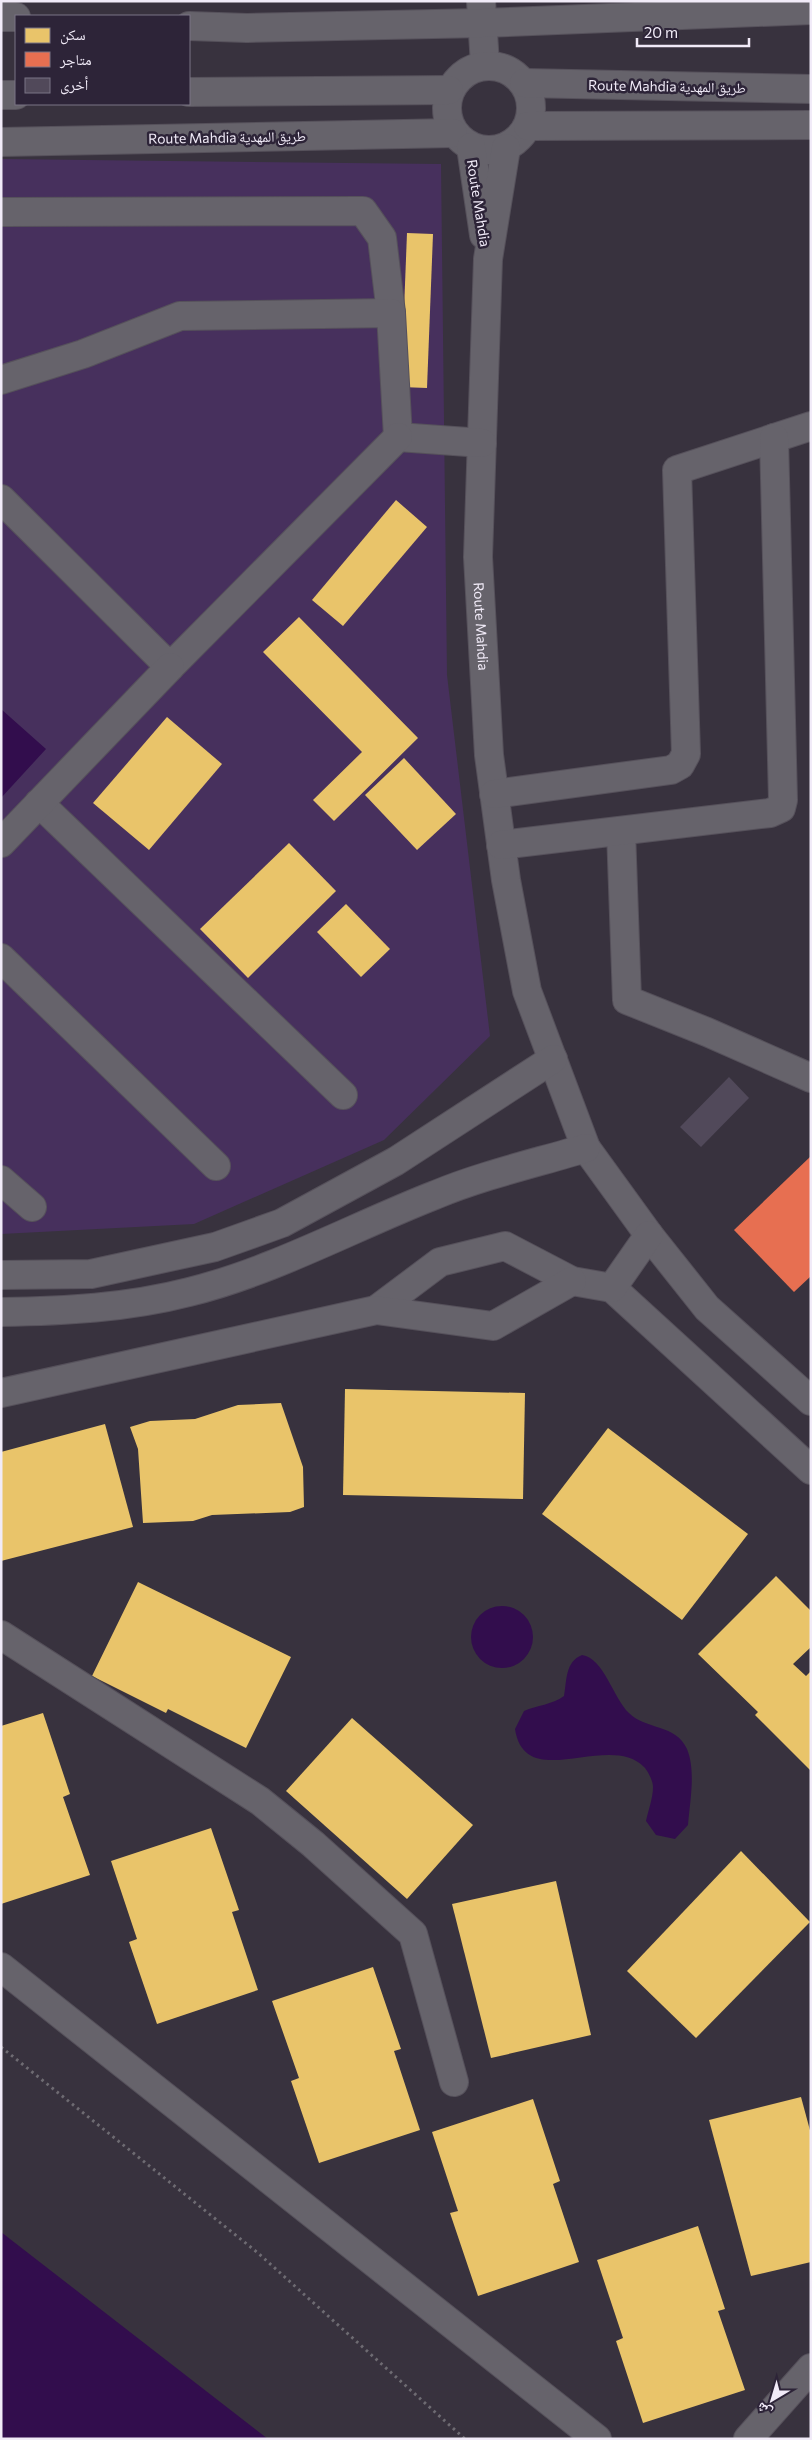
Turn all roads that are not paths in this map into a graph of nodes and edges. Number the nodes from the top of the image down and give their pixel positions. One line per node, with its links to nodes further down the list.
1 (811, 10): 2 (street)
2 (481, 12): 5 (street); 6 (street)
3 (1, 17): 4 (street)
4 (15, 17)
5 (190, 26)
6 (485, 65): 7 (street); 9 (street)
7 (524, 83): 8 (street, Route Mahdia طريق المهدية); 14 (street)
8 (811, 89)
9 (449, 90): 10 (street); 15 (street)
10 (190, 92)
11 (15, 94): 12 (street)
12 (1, 95)
13 (811, 125): 14 (street)
14 (528, 126): 17 (street)
15 (462, 140): 16 (street, Route Mahdia طريق المهدية); 17 (street); 19 (street, Route Mahdia)
16 (1, 142)
17 (506, 148): 19 (street, Route Mahdia)
18 (1, 212): 20 (street)
19 (488, 259): 25 (street, Route Mahdia)
20 (391, 313): 21 (street); 23 (street)
21 (1, 380)
22 (811, 426): 24 (street)
23 (398, 437): 25 (street); 27 (street)
24 (774, 438): 28 (street); 30 (street)
25 (482, 443): 28 (street, Route Mahdia)
26 (1, 499): 27 (street)
27 (170, 667): 29 (street)
28 (494, 794): 32 (street, Route Mahdia)
29 (39, 803): 31 (street); 36 (street)
30 (621, 831): 32 (street); 35 (street)
31 (1, 843)
32 (501, 845): 34 (street, Route Mahdia)
33 (1, 958): 38 (street)
34 (553, 1059): 37 (street, Route Mahdia); 42 (street)
35 (811, 1078)
36 (343, 1095)
37 (586, 1148): 41 (street, Route Mahdia); 46 (street)
38 (216, 1166)
39 (1, 1180): 40 (street)
40 (32, 1207)
41 (649, 1235): 44 (street); 48 (street, Route Mahdia)
42 (1, 1275)
43 (572, 1281): 44 (street); 45 (street); 45 (street)
44 (612, 1288): 49 (street)
45 (376, 1310): 47 (street)
46 (1, 1312)
47 (1, 1393)
48 (811, 1401)
49 (811, 1470)
50 (1, 1634): 52 (street)
51 (1, 1967): 54 (street)
52 (454, 2082)
53 (811, 2368): 55 (street)
54 (597, 2439)
55 (748, 2439)

